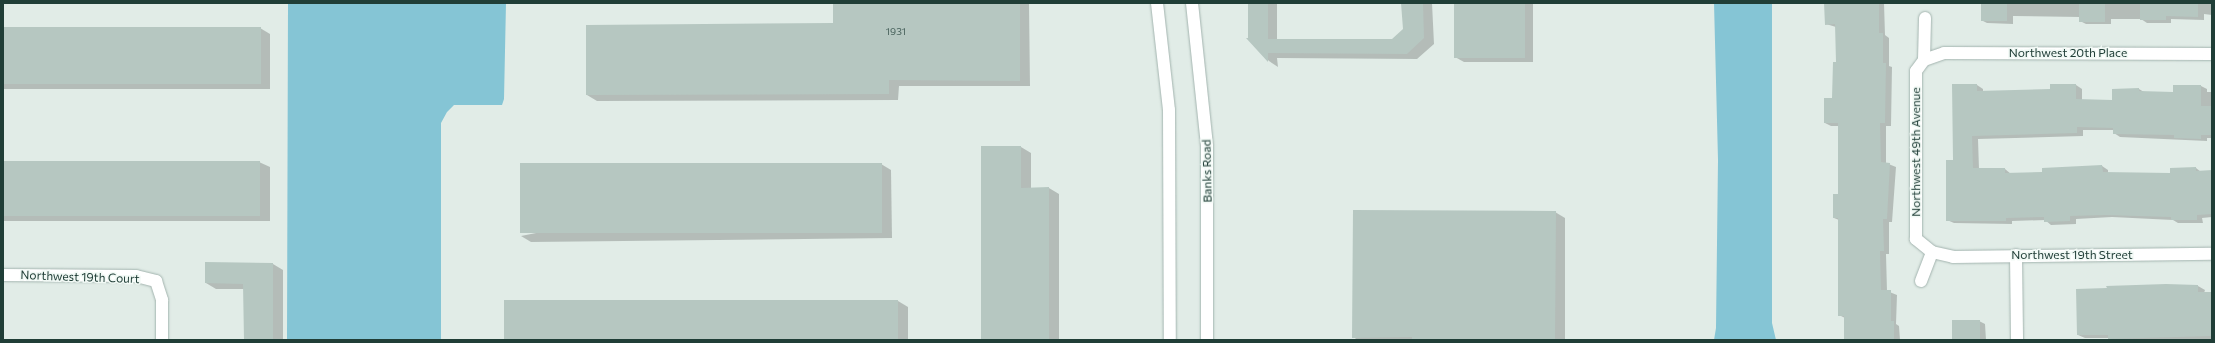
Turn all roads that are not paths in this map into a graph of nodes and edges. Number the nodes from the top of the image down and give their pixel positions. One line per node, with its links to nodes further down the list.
1 (1157, 3): 12 (street)
2 (1192, 3): 13 (street, Banks Road)
3 (1925, 18): 5 (street, Northwest 49th Avenue)
4 (2212, 54): 5 (street, Northwest 20th Place)
5 (1924, 60): 6 (street, Northwest 49th Avenue)
6 (1932, 252): 8 (street, Northwest 19th Street); 10 (street)
7 (2212, 254): 8 (street, Northwest 19th Street)
8 (2016, 255): 14 (street)
9 (3, 275): 11 (street, Northwest 19th Court)
10 (1921, 281)
11 (162, 340)
12 (1170, 340)
13 (1207, 340)
14 (2017, 340)

